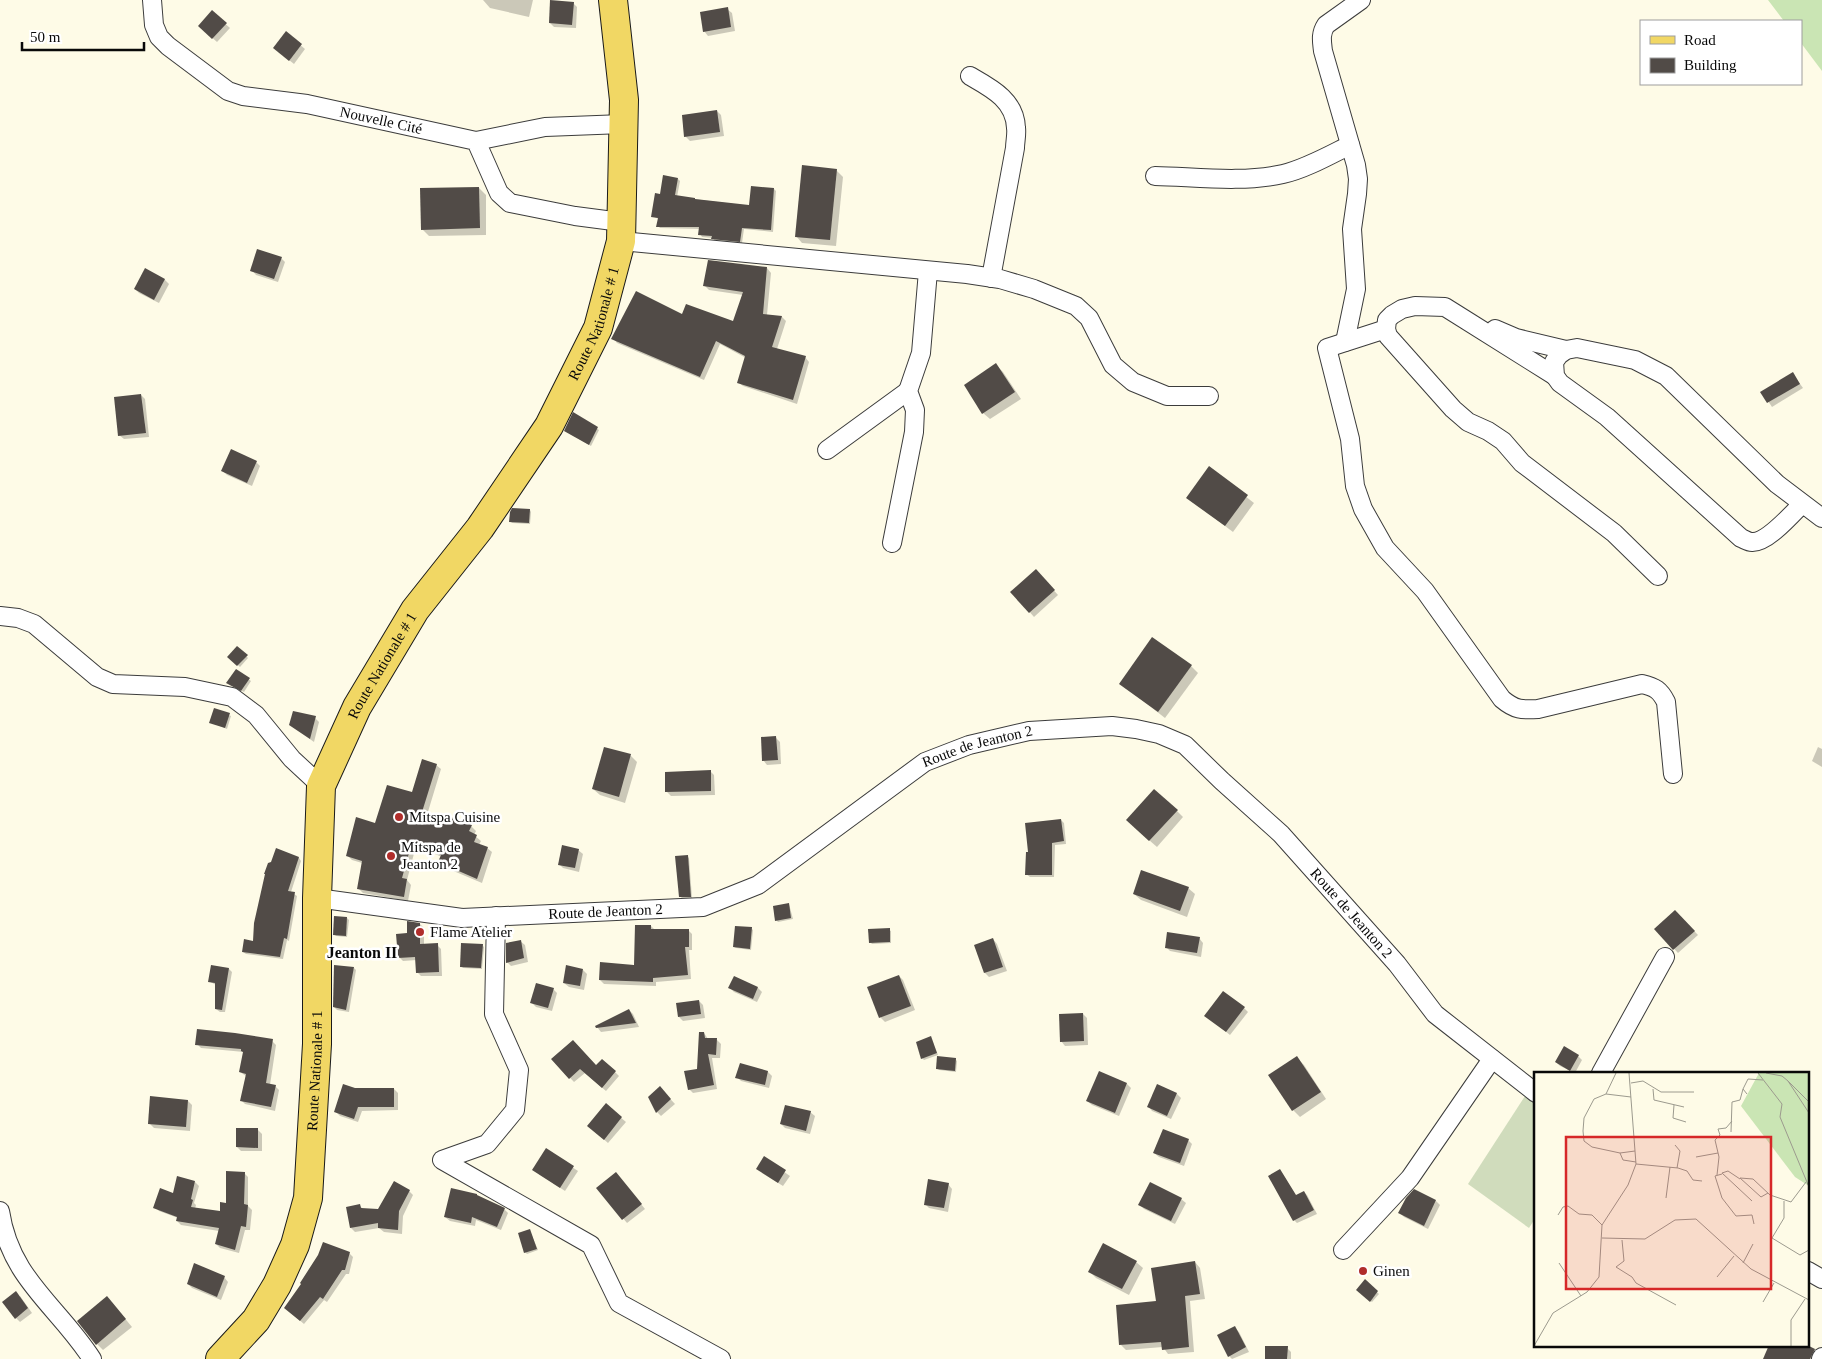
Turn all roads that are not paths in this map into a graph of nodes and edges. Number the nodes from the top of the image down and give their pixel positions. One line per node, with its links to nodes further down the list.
1 (152, 0): 6 (street, Nouvelle Cité)
2 (613, 0): 5 (main road, Route Nationale # 1)
3 (1360, 0): 7 (street)
4 (970, 76): 11 (street)
5 (623, 124): 6 (street); 9 (main road, Route Nationale # 1)
6 (476, 141): 9 (street)
7 (1350, 145): 8 (street); 14 (street)
8 (1155, 176)
9 (621, 231): 10 (street); 26 (main road, Route Nationale # 1)
10 (928, 271): 11 (street); 17 (street)
11 (992, 278): 18 (street)
12 (1457, 315): 13 (street); 15 (street); 16 (street)
13 (1386, 329): 14 (street); 23 (street)
14 (1346, 342): 25 (street)
15 (1566, 350): 16 (street); 20 (street)
16 (1555, 376): 20 (street)
17 (908, 391): 19 (street); 22 (street)
18 (1209, 396)
19 (827, 450)
20 (1802, 504): 21 (street)
21 (1822, 518)
22 (892, 543)
23 (1658, 576)
24 (0, 616): 26 (street)
25 (1674, 774)
26 (321, 786): 27 (main road, Route Nationale # 1)
27 (317, 898): 28 (street, Route de Jeanton 2); 38 (main road, Route Nationale # 1)
28 (496, 916): 30 (street, Route de Jeanton 2); 39 (street)
29 (1666, 957): 31 (street)
30 (1492, 1059): 32 (street, Route de Jeanton 2); 34 (street)
31 (1602, 1072)
32 (1534, 1091)
33 (0, 1211): 37 (street)
34 (1343, 1250)
35 (1810, 1272): 36 (street)
36 (1822, 1279)
37 (92, 1359)
38 (220, 1359)
39 (721, 1359)

